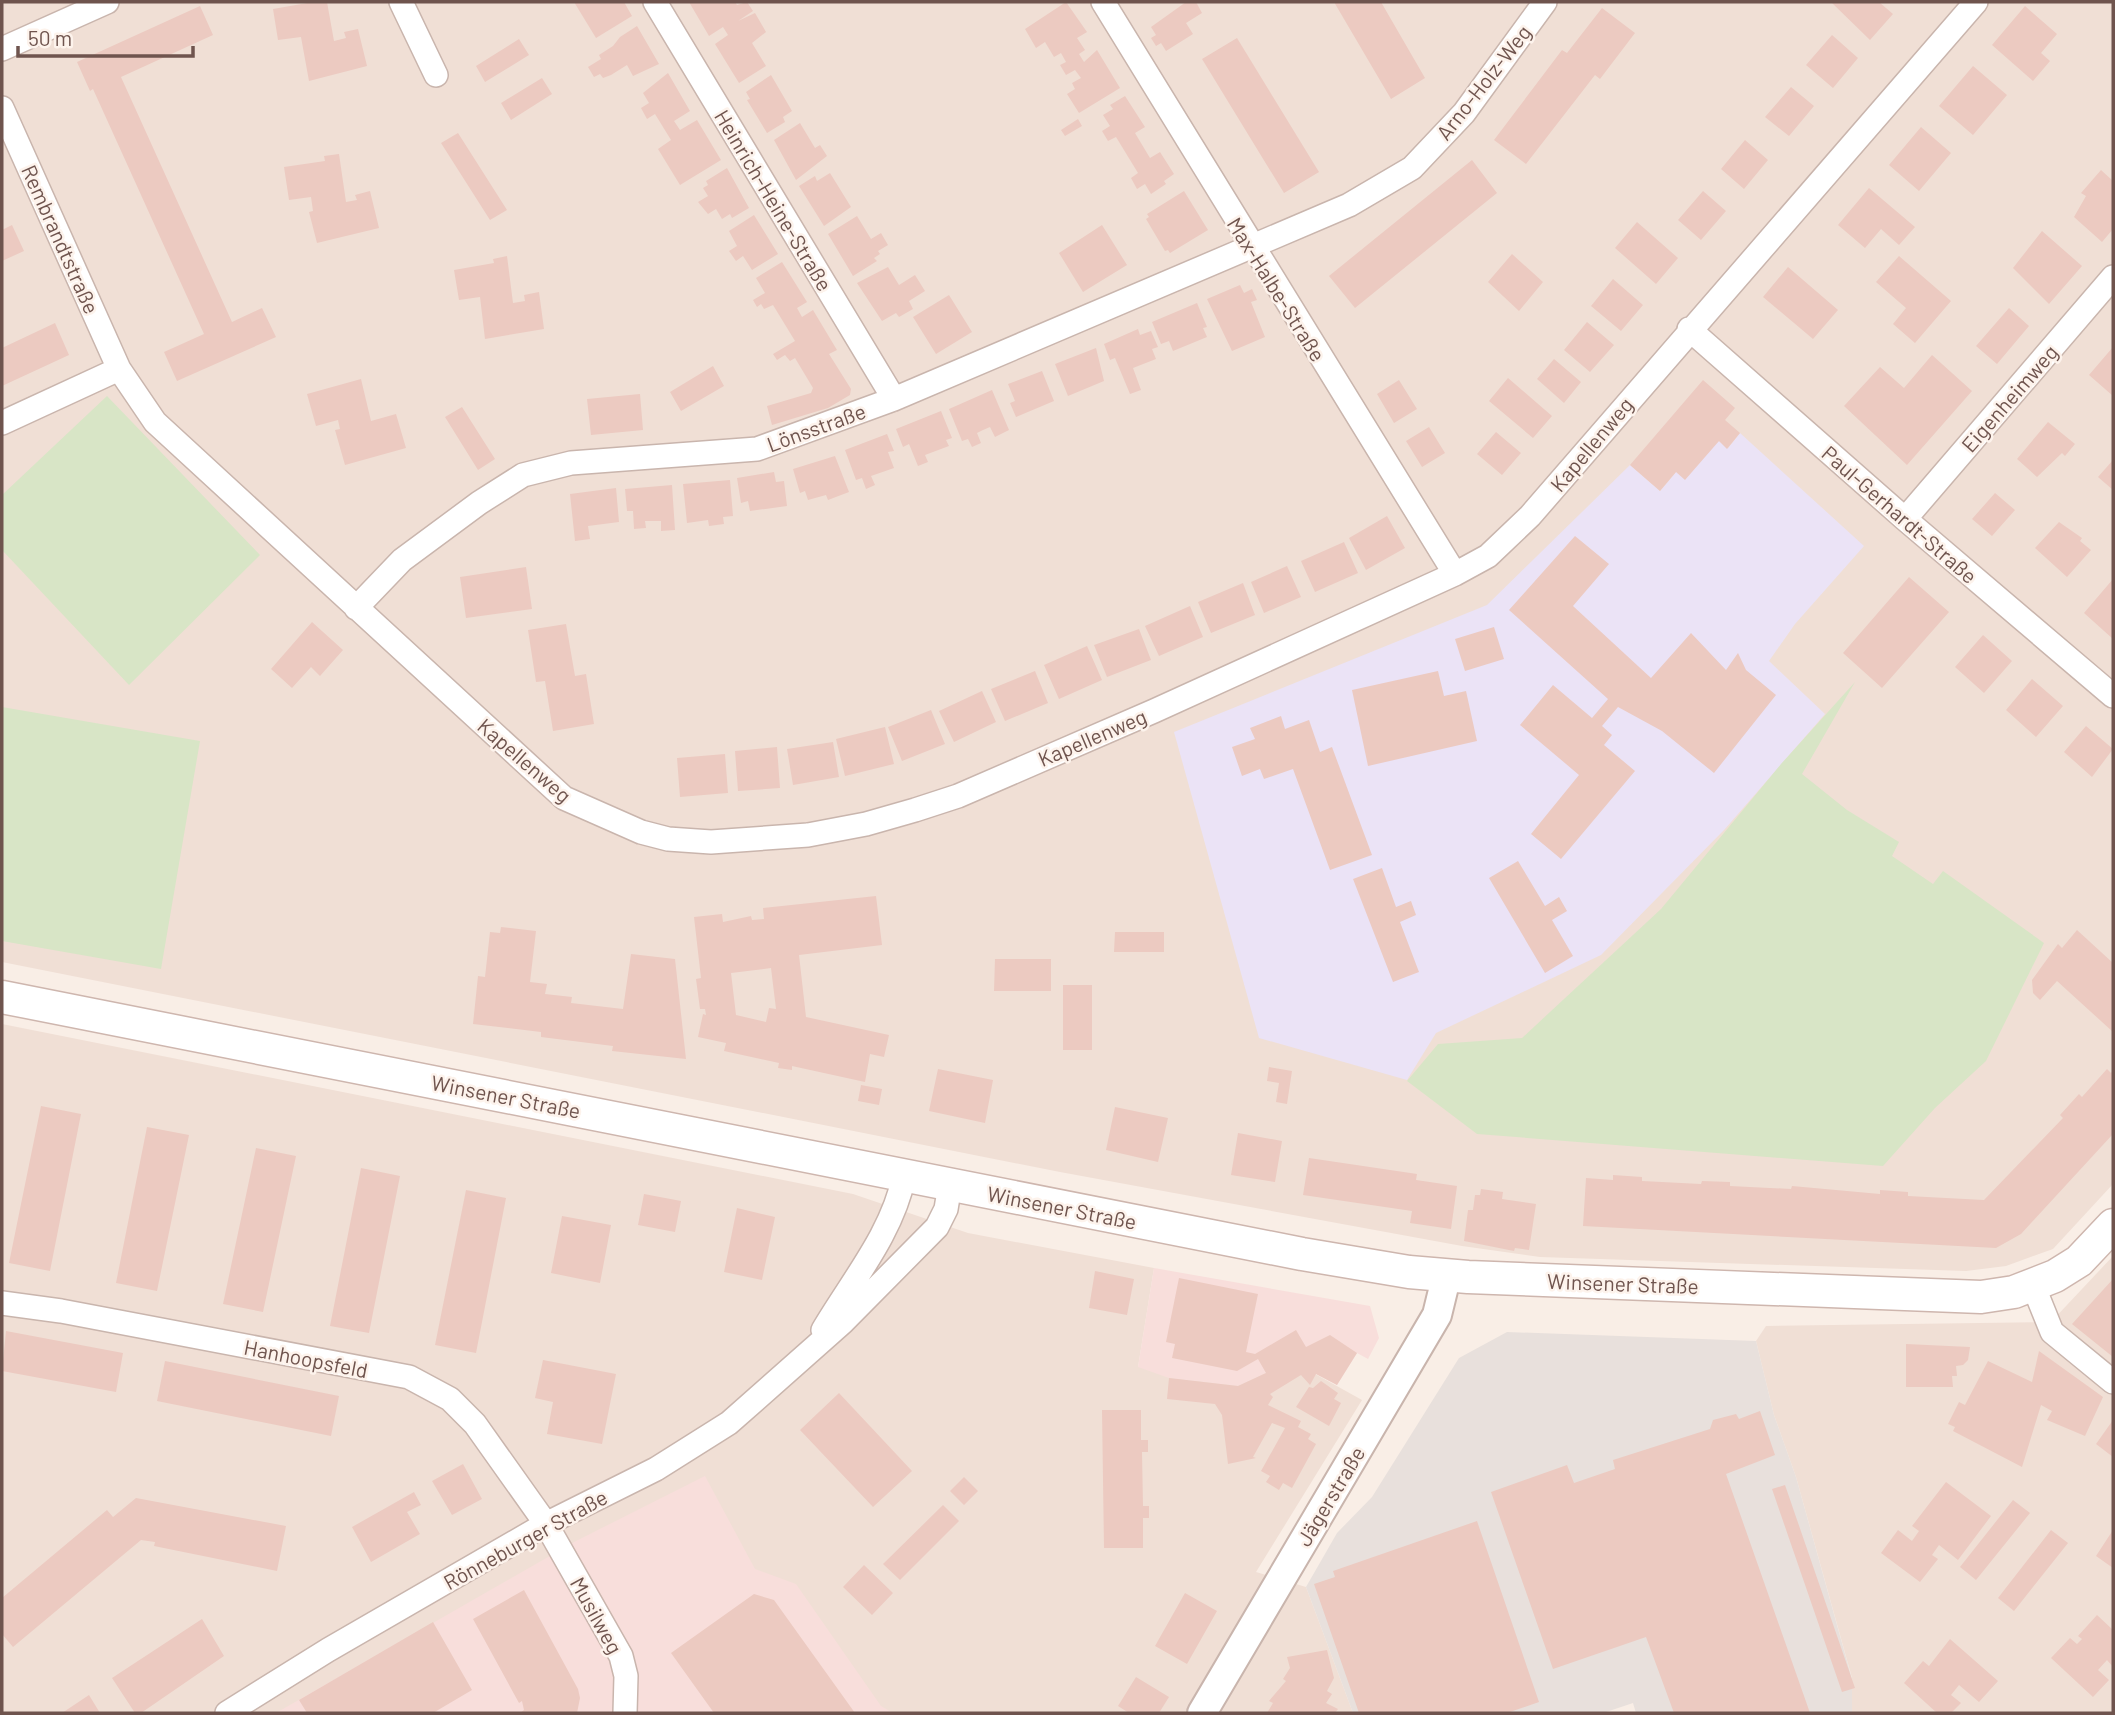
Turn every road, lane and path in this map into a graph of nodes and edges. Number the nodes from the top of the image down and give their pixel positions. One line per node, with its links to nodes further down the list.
1 (107, 2): 7 (street)
2 (401, 2): 8 (street)
3 (655, 2): 14 (street, Heinrich-Heine-Straße)
4 (1976, 2): 12 (street, Kapellenweg)
5 (1112, 5): 10 (street, Max-Halbe-Straße)
6 (1538, 7): 10 (street, Arno-Holz-Weg)
7 (2, 49)
8 (436, 75)
9 (2, 108): 13 (street, Rembrandtstraße)
10 (1250, 246): 14 (street, Lönsstraße); 17 (street, Max-Halbe-Straße)
11 (2113, 277): 16 (street, Eigenheimweg)
12 (1689, 329): 16 (street, Paul-Gerhardt-Straße); 17 (street, Kapellenweg)
13 (120, 369): 15 (street); 18 (street, Kapellenweg)
14 (894, 399): 18 (street, Lönsstraße)
15 (2, 423)
16 (1905, 519): 19 (street, Paul-Gerhardt-Straße)
17 (1455, 574): 18 (street, Kapellenweg)
18 (356, 608)
19 (2113, 696)
20 (2, 997): 21 (main road, Winsener Straße)
21 (904, 1176): 22 (main road, Winsener Straße); 27 (street, Rönneburger Straße)
22 (950, 1185): 24 (main road, Winsener Straße); 27 (street, Rönneburger Straße)
23 (2113, 1225): 25 (main road, Winsener Straße)
24 (1447, 1274): 25 (main road, Winsener Straße); 32 (street, Jägerstraße)
25 (2033, 1285): 28 (street)
26 (2, 1303): 29 (street, Hanhoopsfeld)
27 (811, 1350): 29 (street, Rönneburger Straße)
28 (2113, 1382)
29 (546, 1524): 30 (street, Rönneburger Straße); 31 (street, Musilweg)
30 (227, 1713)
31 (625, 1713)
32 (1202, 1713)

